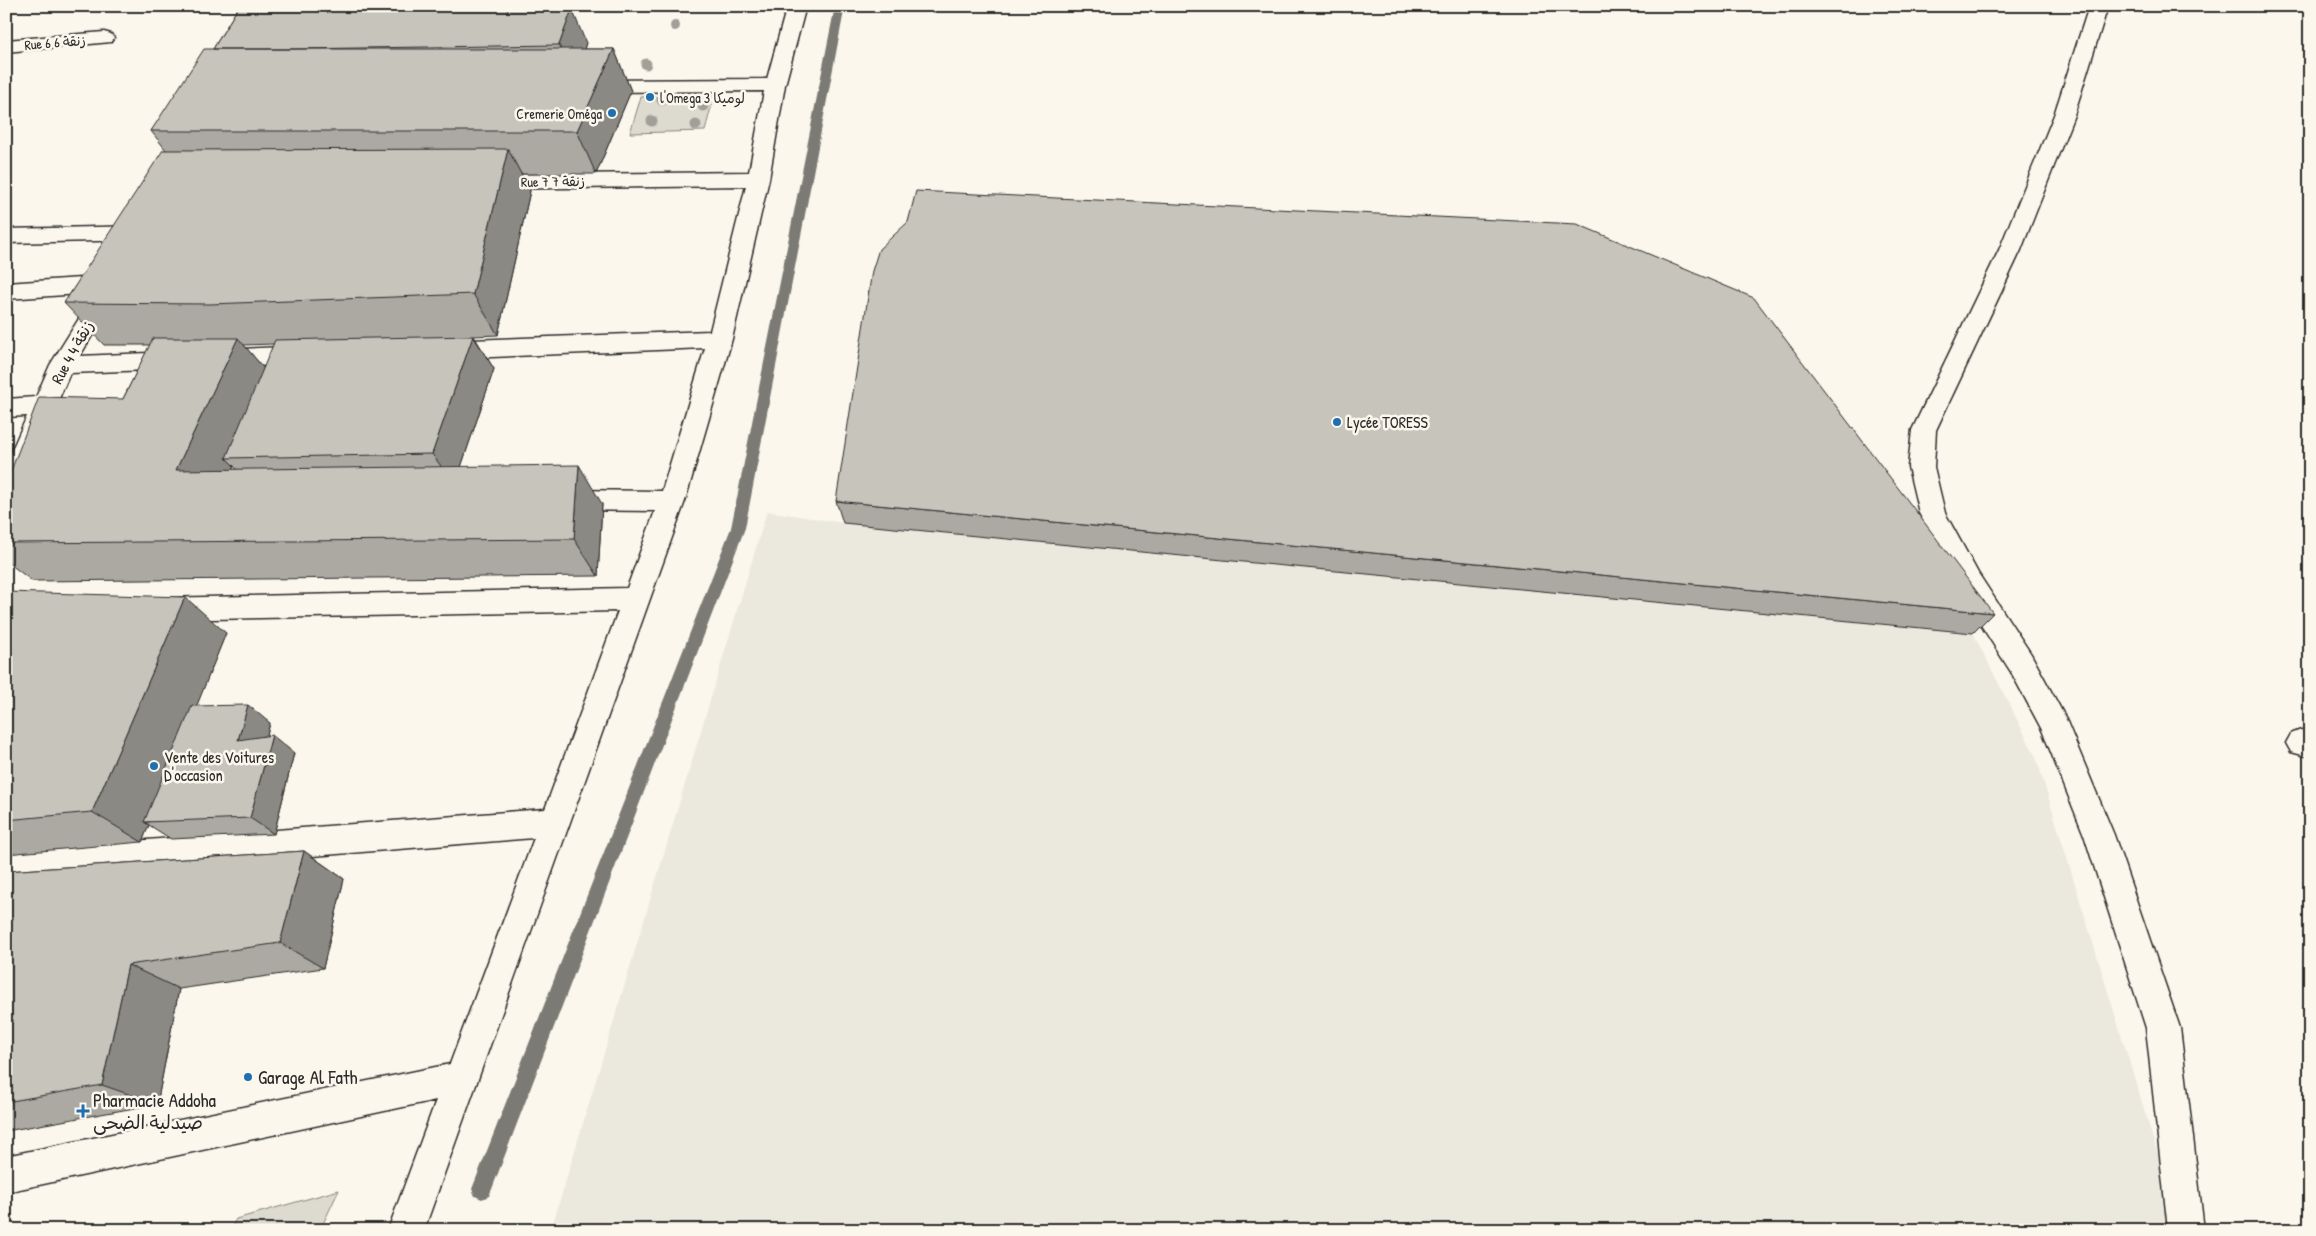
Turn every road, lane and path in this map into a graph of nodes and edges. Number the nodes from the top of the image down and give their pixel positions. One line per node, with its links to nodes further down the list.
1 (797, 6): 5 (street)
2 (2099, 6): 30 (street)
3 (104, 38): 4 (street, Rue 6 زنقة 6)
4 (6, 46)
5 (776, 85): 6 (street); 7 (street)
6 (578, 86)
7 (758, 179): 8 (street, Rue 7 زنقة 7); 12 (street)
8 (462, 182)
9 (6, 236): 10 (street)
10 (131, 250): 11 (street); 16 (street, Rue 4 زنقة 4)
11 (6, 291)
12 (720, 339): 13 (street); 22 (street)
13 (425, 350)
14 (327, 354): 15 (street)
15 (288, 356): 16 (street); 17 (street)
16 (62, 365): 18 (street, Rue 4 زنقة 4)
17 (277, 382)
18 (44, 406): 19 (street); 20 (street, Rue 4 زنقة 4)
19 (6, 408)
20 (6, 492)
21 (536, 500): 22 (street)
22 (672, 500): 23 (street)
23 (636, 598): 24 (street); 25 (street)
24 (134, 609)
25 (555, 822): 26 (street); 27 (street)
26 (6, 866)
27 (462, 1078): 28 (street); 29 (street)
28 (6, 1174)
29 (406, 1230)
30 (2186, 1230)

